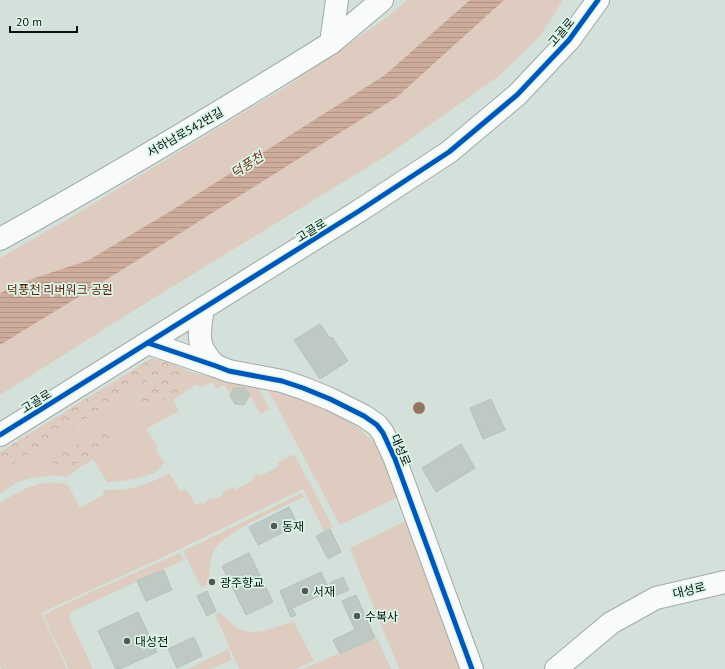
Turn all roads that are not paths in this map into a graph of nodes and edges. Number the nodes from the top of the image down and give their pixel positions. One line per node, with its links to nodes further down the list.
1 (337, 0): 4 (street)
2 (382, 0): 4 (street, 서하남로542번길)
3 (598, 0): 6 (street, 고골로)
4 (331, 43): 5 (street, 서하남로542번길)
5 (0, 239)
6 (203, 308): 7 (street, 고골로); 8 (street)
7 (148, 343): 8 (street, 대성로); 9 (street, 고골로)
8 (216, 366): 11 (street, 대성로)
9 (0, 435)
10 (725, 582): 12 (street, 대성로)
11 (472, 669)
12 (556, 669)

